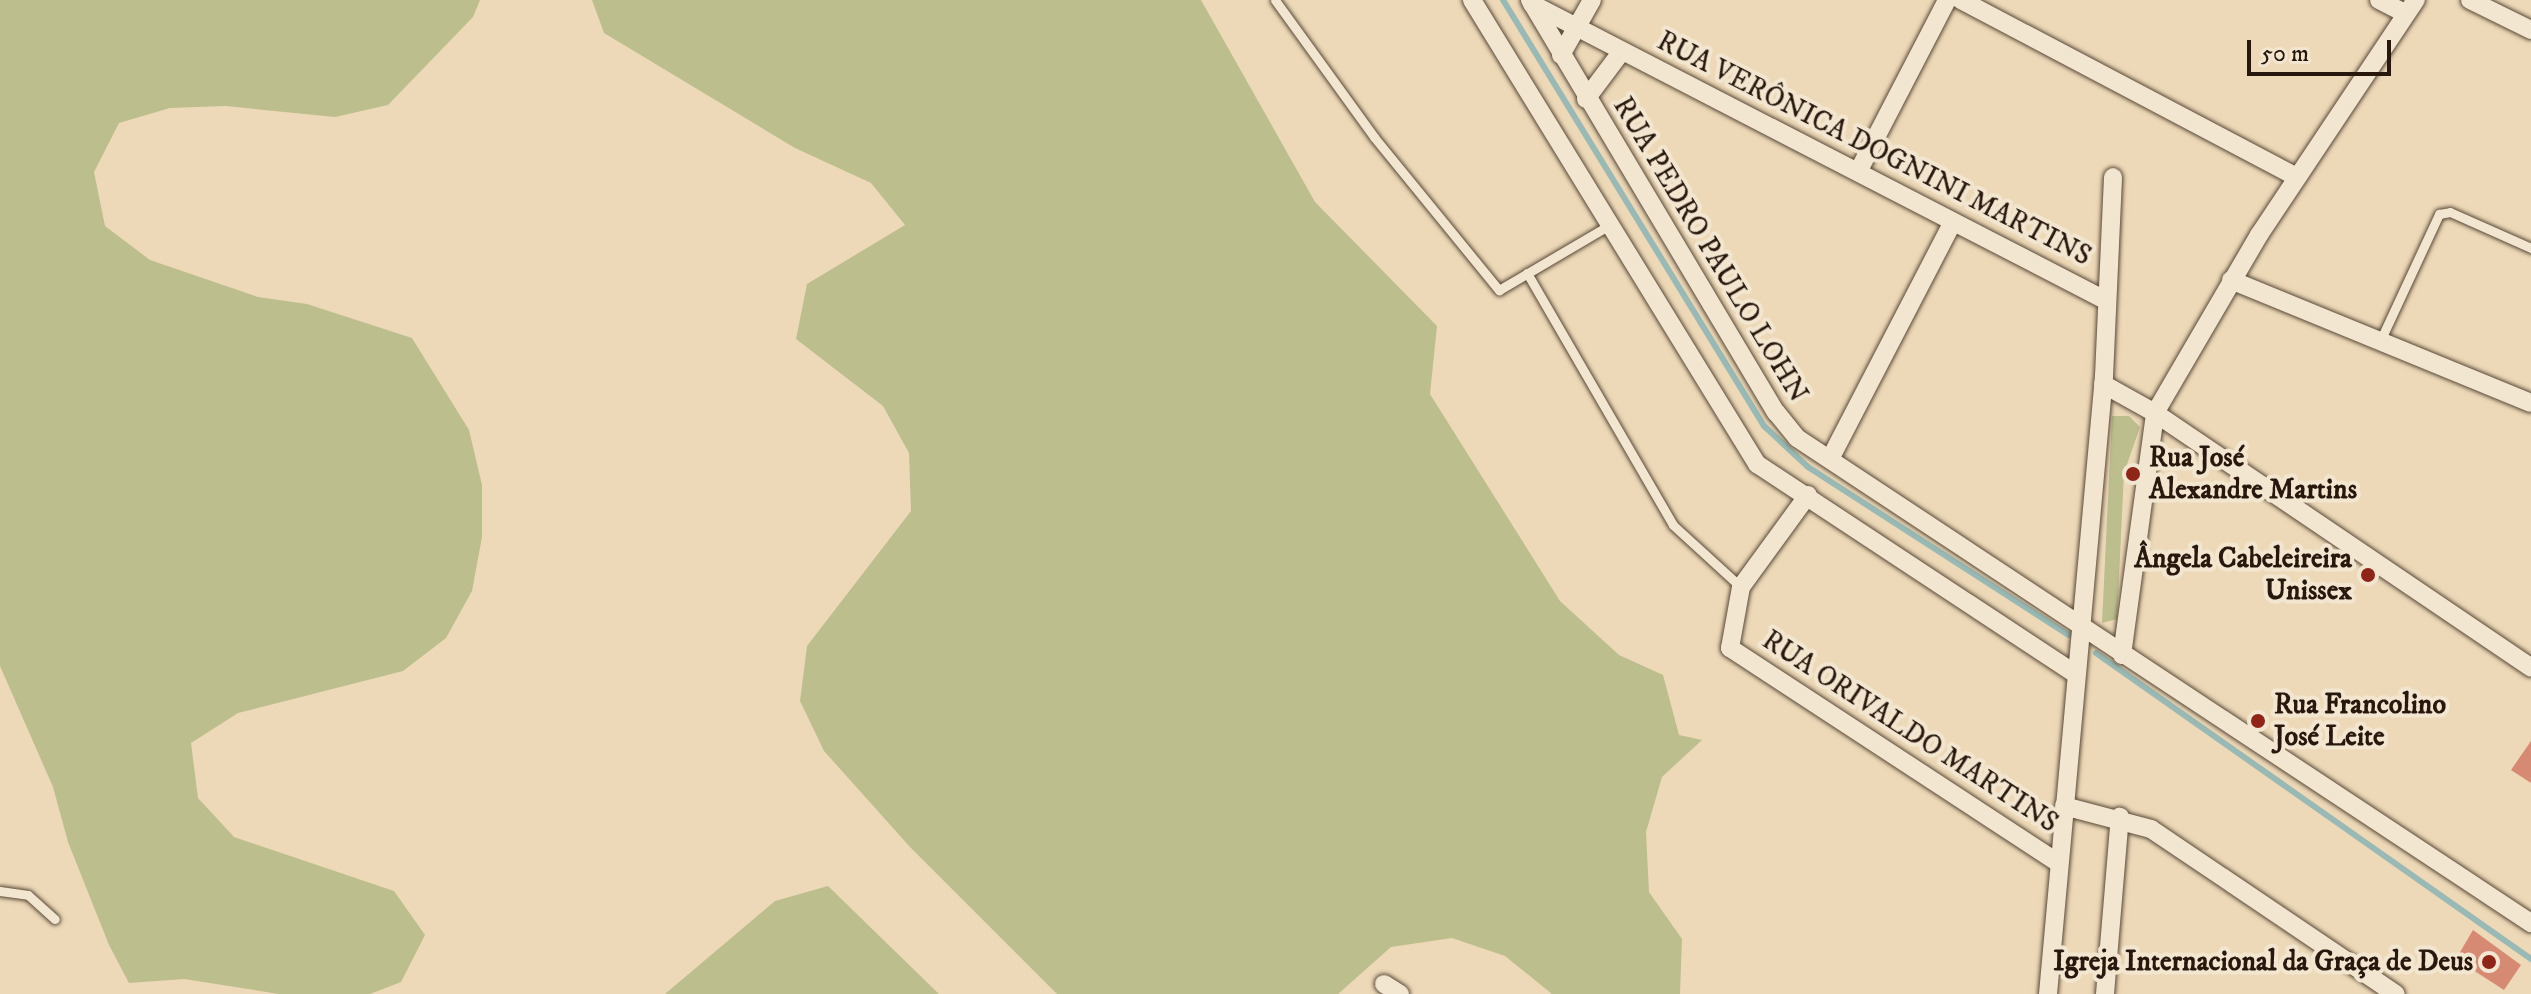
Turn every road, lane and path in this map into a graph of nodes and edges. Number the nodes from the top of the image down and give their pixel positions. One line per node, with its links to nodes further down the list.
1 (1275, 0): 21 (lane)
2 (1472, 0): 18 (street)
3 (1592, 0): 10 (street)
4 (1947, 0): 15 (street)
5 (1961, 0): 17 (street)
6 (2379, 0): 9 (street)
7 (2470, 0): 11 (street)
8 (1531, 2): 10 (street, RUA VERÔNICA DOGNINI MARTINS); 13 (street, RUA PEDRO PAULO LOHN)
9 (2411, 7): 17 (street)
10 (1577, 27): 12 (street, RUA VERÔNICA DOGNINI MARTINS); 13 (street)
11 (2531, 30)
12 (1622, 51): 14 (street); 15 (street, RUA VERÔNICA DOGNINI MARTINS)
13 (1561, 55): 14 (street, RUA PEDRO PAULO LOHN)
14 (1586, 99): 28 (street, RUA PEDRO PAULO LOHN)
15 (1859, 170): 19 (street, RUA VERÔNICA DOGNINI MARTINS)
16 (2113, 177): 23 (street)
17 (2297, 177): 22 (street)
18 (1611, 224): 21 (lane); 29 (street)
19 (1952, 224): 23 (street, RUA VERÔNICA DOGNINI MARTINS); 28 (street)
20 (2531, 248): 24 (lane)
21 (1527, 273): 30 (lane)
22 (2231, 280): 24 (street); 27 (street)
23 (2105, 300): 25 (street)
24 (2381, 339): 26 (street)
25 (2103, 384): 27 (street); 31 (street)
26 (2531, 403)
27 (2155, 413): 32 (street); 33 (street)
28 (1830, 459): 31 (street, RUA PEDRO PAULO LOHN)
29 (1808, 495): 30 (street); 34 (street)
30 (1741, 587): 37 (street, RUA ORIVALDO MARTINS)
31 (2080, 627): 32 (street); 34 (street)
32 (2122, 655): 40 (street)
33 (2531, 668)
34 (2076, 674): 35 (street)
35 (2064, 806): 36 (street); 37 (street)
36 (2120, 817): 42 (street); 43 (street)
37 (2059, 863): 41 (street)
38 (0, 891): 39 (lane)
39 (55, 919)
40 (2531, 923)
41 (2047, 992)
42 (2105, 994)
43 (2396, 994)

